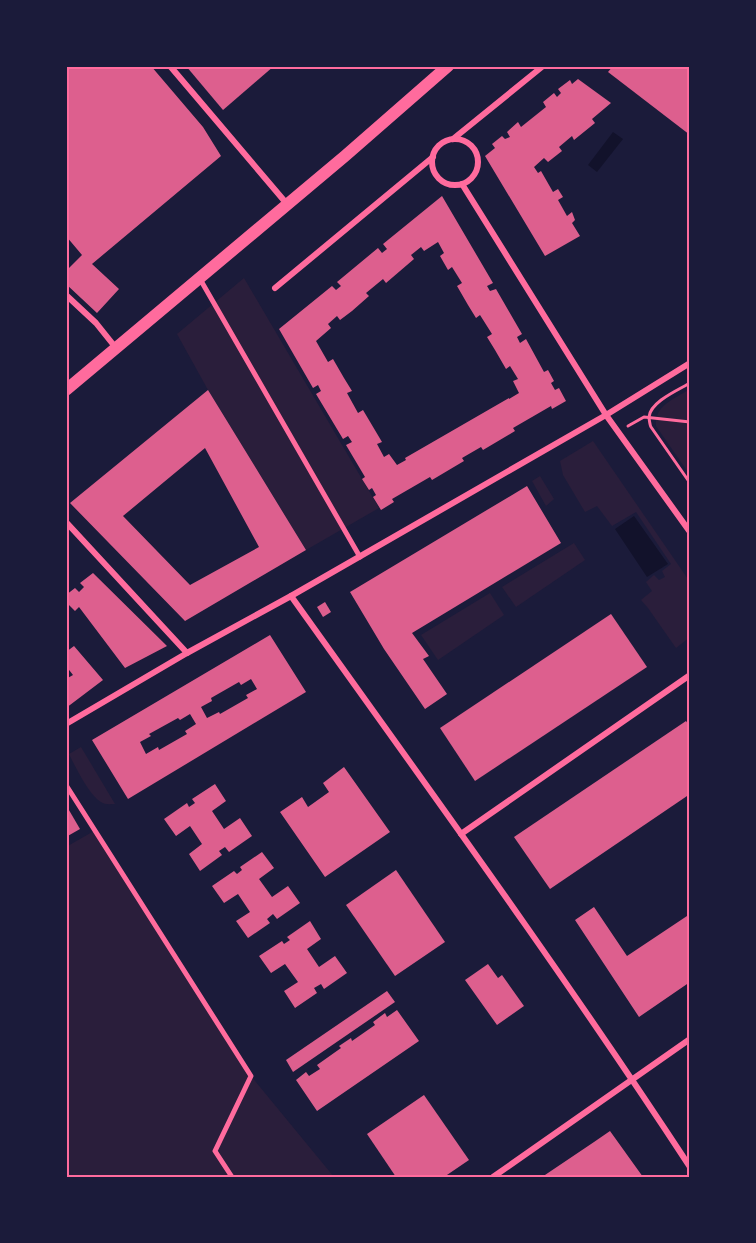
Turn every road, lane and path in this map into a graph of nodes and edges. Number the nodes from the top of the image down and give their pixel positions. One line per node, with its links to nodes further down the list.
1 (170, 66): 7 (street)
2 (448, 66): 7 (main road)
3 (543, 66): 4 (street)
4 (453, 140): 5 (street); 6 (street)
5 (433, 157): 6 (street); 9 (street)
6 (462, 184): 15 (street)
7 (287, 204): 8 (main road)
8 (199, 278): 11 (main road); 22 (street)
9 (275, 288)
10 (66, 295): 11 (street)
11 (116, 348): 14 (main road)
12 (690, 363): 15 (street)
13 (690, 383): 16 (path)
14 (66, 390)
15 (606, 415): 18 (street); 22 (street)
16 (649, 417): 17 (path); 18 (path); 19 (path)
17 (690, 422)
18 (619, 432): 21 (street)
19 (690, 483)
20 (66, 522): 24 (street)
21 (690, 532)
22 (360, 557): 23 (street)
23 (291, 596): 24 (street); 28 (street)
24 (187, 653): 26 (street)
25 (690, 675): 28 (street)
26 (66, 724)
27 (66, 785): 32 (street)
28 (461, 834): 30 (street)
29 (690, 1039): 30 (street)
30 (633, 1080): 31 (street); 33 (street)
31 (690, 1167)
32 (232, 1177)
33 (493, 1177)

